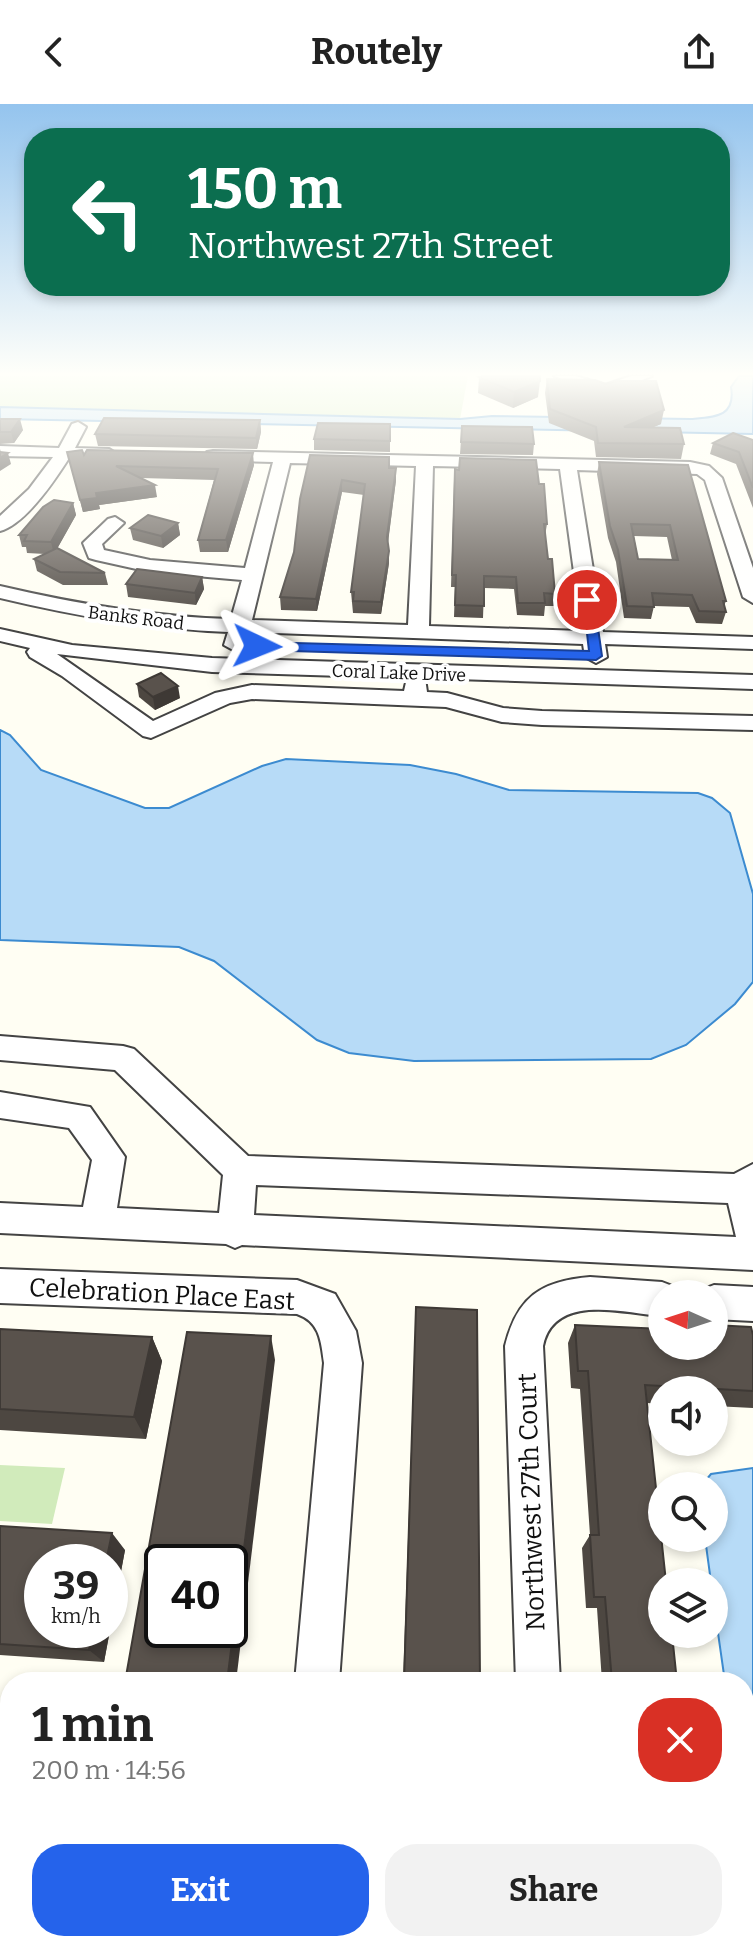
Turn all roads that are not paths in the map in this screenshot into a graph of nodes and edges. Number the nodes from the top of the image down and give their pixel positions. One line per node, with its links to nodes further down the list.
1 (33, 462): 7 (street)
2 (59, 462): 9 (street)
3 (282, 462): 10 (street)
4 (425, 462): 14 (street)
5 (484, 462): 6 (street)
6 (568, 464): 12 (street); 18 (street)
7 (0, 502)
8 (115, 523): 10 (street)
9 (0, 525)
10 (253, 575): 16 (street)
11 (0, 592): 16 (street, Banks Road)
12 (753, 597)
13 (0, 611): 16 (street, Banks Road)
14 (418, 634): 16 (street, Banks Road); 18 (street, Banks Road)
15 (0, 635): 19 (street, Coral Lake Drive)
16 (238, 637): 18 (street, Banks Road)
17 (753, 643): 18 (street, Banks Road)
18 (594, 647): 21 (street, Banks Road); 23 (street)
19 (38, 648): 20 (street); 22 (street, Coral Lake Drive); 25 (street)
20 (0, 656)
21 (753, 660)
22 (416, 674): 23 (street, Coral Lake Drive); 25 (street)
23 (599, 678): 24 (street, Coral Lake Drive)
24 (748, 682): 26 (street)
25 (415, 698): 26 (street)
26 (753, 723)
27 (0, 1048): 29 (street)
28 (0, 1105): 32 (street)
29 (240, 1170): 30 (street); 33 (street)
30 (747, 1184): 34 (street)
31 (0, 1218): 32 (street)
32 (97, 1223): 33 (street)
33 (235, 1232): 35 (street)
34 (753, 1237)
35 (753, 1254)
36 (0, 1286): 40 (street, Celebration Place East)
37 (648, 1298): 41 (street, Northwest 27th Court)
38 (728, 1303): 39 (street)
39 (753, 1304)
40 (318, 1672)
41 (538, 1672)

